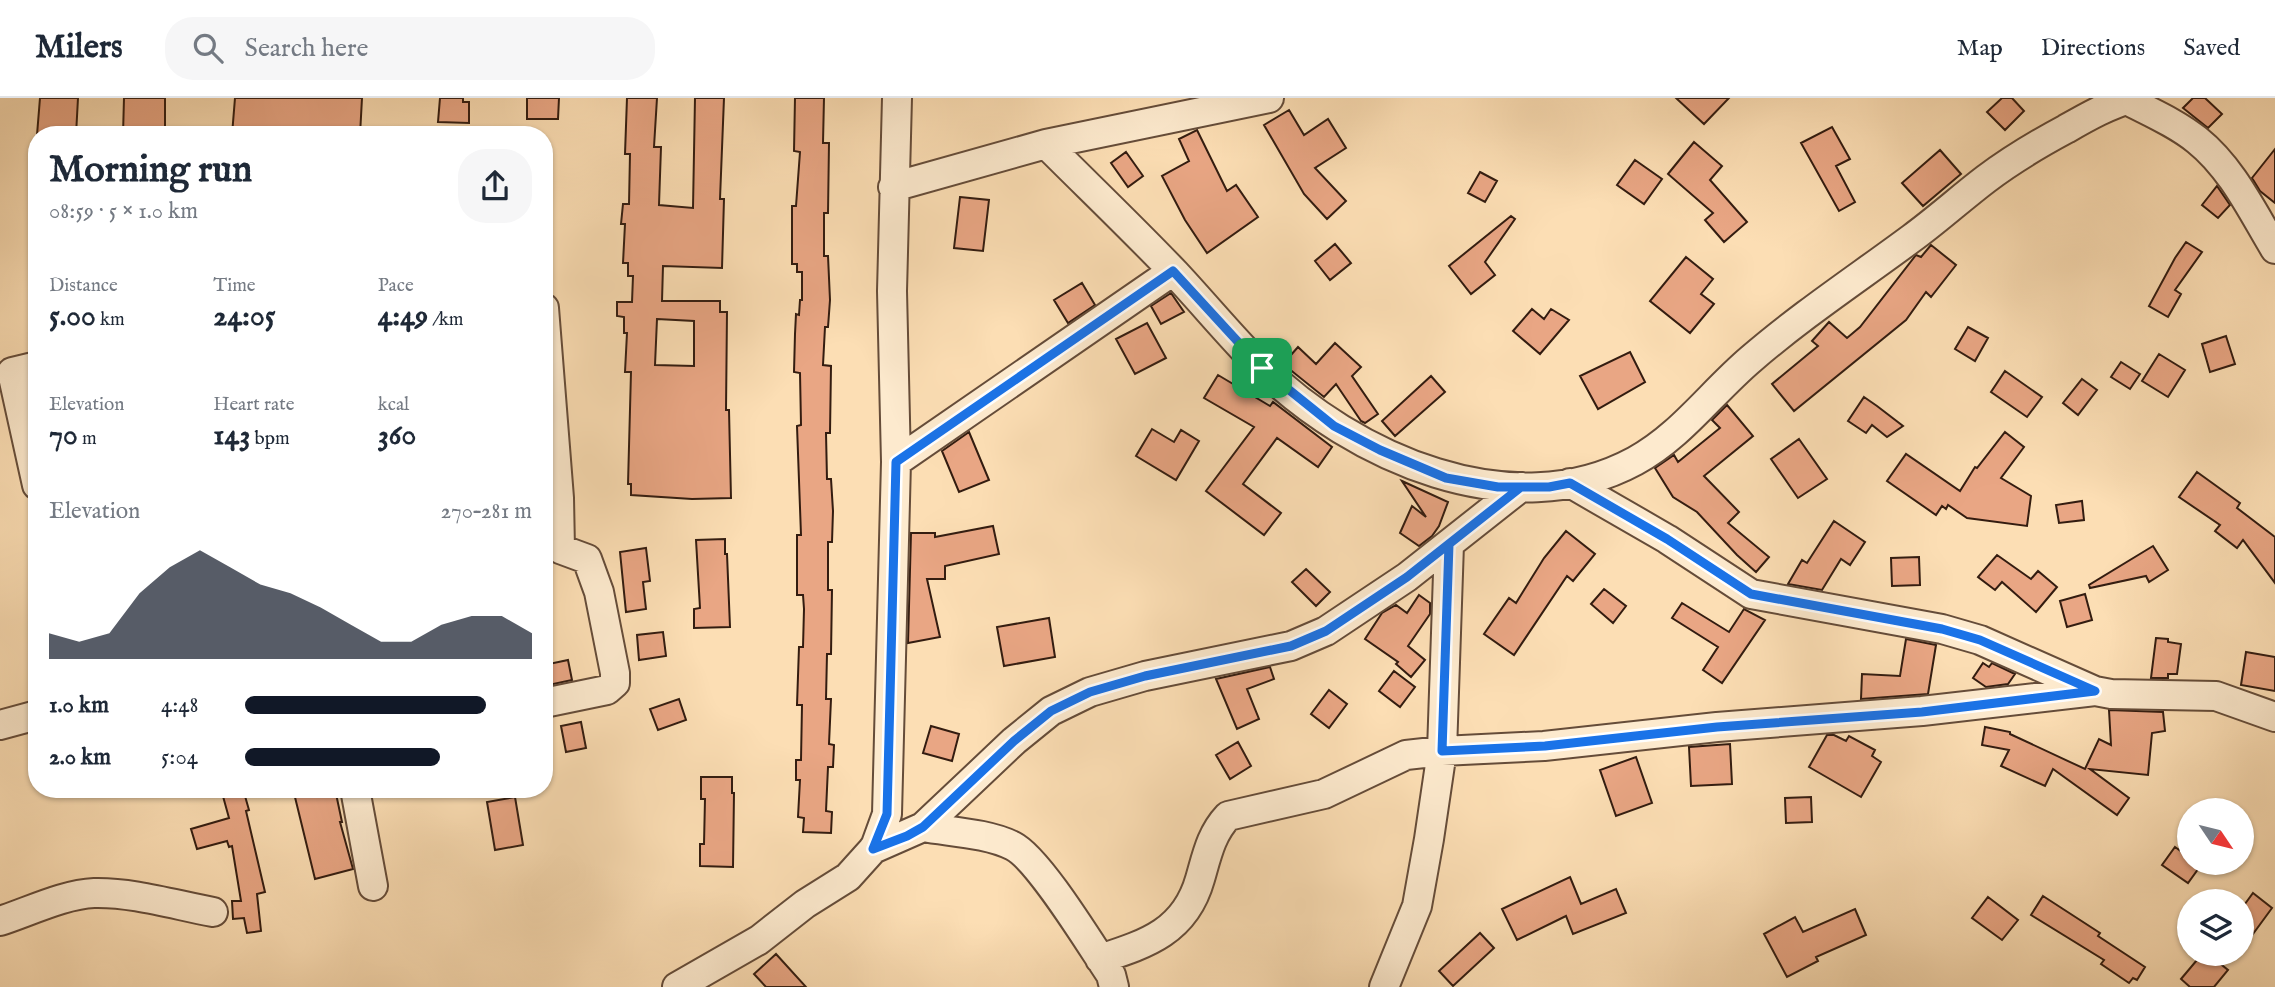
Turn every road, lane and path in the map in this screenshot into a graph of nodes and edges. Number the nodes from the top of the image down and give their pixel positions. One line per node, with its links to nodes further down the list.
1 (897, 98): 5 (street)
2 (1269, 98): 4 (street)
3 (2130, 99): 6 (street); 12 (street)
4 (1046, 144): 5 (street); 7 (street)
5 (893, 187): 11 (street)
6 (2275, 249)
7 (1173, 271): 11 (street); 13 (street)
8 (28, 368): 10 (street)
9 (553, 422): 14 (street)
10 (28, 444)
11 (896, 462): 25 (street)
12 (1570, 483): 13 (street); 17 (street)
13 (1521, 487): 15 (street)
14 (553, 543)
15 (1449, 544): 22 (street); 24 (street)
16 (553, 550): 18 (street)
17 (2095, 691): 20 (street); 22 (street)
18 (553, 701)
19 (28, 717): 21 (street)
20 (2275, 717)
21 (0, 725)
22 (1442, 751): 29 (street); 32 (street)
23 (357, 798): 26 (street)
24 (923, 827): 25 (street); 29 (street)
25 (873, 849): 30 (street)
26 (373, 886)
27 (213, 912): 28 (street)
28 (0, 921)
29 (1100, 959): 31 (street)
30 (677, 987)
31 (1114, 987)
32 (1384, 987)

